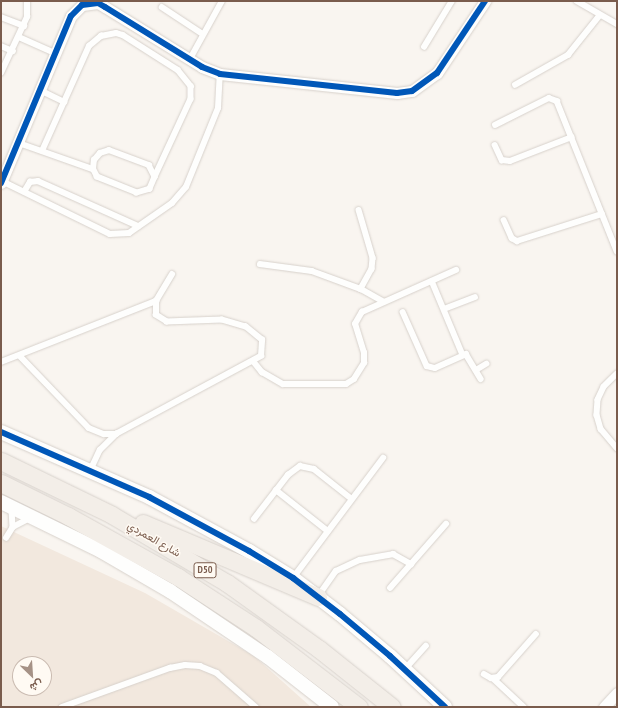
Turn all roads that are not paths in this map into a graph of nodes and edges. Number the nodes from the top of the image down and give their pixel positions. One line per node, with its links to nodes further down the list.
1 (27, 1): 11 (lane)
2 (222, 1): 12 (lane)
3 (452, 1): 15 (lane)
4 (485, 1): 20 (street)
5 (578, 1): 8 (lane)
6 (90, 2): 17 (street); 18 (street)
7 (162, 7): 12 (lane)
8 (600, 15): 10 (lane); 21 (lane)
9 (1, 17): 11 (lane)
10 (617, 24)
11 (24, 26): 13 (lane)
12 (203, 34): 18 (lane)
13 (19, 37): 16 (lane); 17 (lane)
14 (1, 46): 16 (lane)
15 (424, 47)
16 (13, 51): 19 (lane)
17 (57, 54): 22 (street)
18 (190, 59): 20 (street)
19 (1, 73)
20 (220, 74): 36 (lane)
21 (515, 85)
22 (42, 91): 23 (lane); 26 (street)
23 (64, 102): 28 (lane); 30 (lane)
24 (495, 125): 25 (lane)
25 (572, 136): 27 (lane); 34 (lane)
26 (19, 143): 28 (lane); 31 (street)
27 (495, 145)
28 (42, 152): 29 (lane)
29 (93, 169): 30 (lane); 30 (lane)
30 (155, 177)
31 (2, 182): 32 (lane)
32 (24, 192): 36 (lane); 36 (lane)
33 (359, 210): 42 (lane)
34 (602, 214): 35 (lane); 37 (lane)
35 (504, 220)
36 (138, 226)
37 (617, 251)
38 (260, 264): 42 (lane)
39 (456, 270): 41 (lane)
40 (172, 274): 44 (lane)
41 (432, 281): 45 (lane); 46 (lane)
42 (361, 289): 45 (lane)
43 (475, 297): 46 (lane)
44 (156, 301): 49 (lane); 51 (lane)
45 (384, 302): 51 (lane)
46 (444, 309): 48 (lane)
47 (403, 312): 48 (lane)
48 (463, 355): 53 (lane)
49 (20, 357): 50 (lane); 57 (lane)
50 (1, 362)
51 (254, 362): 57 (lane)
52 (486, 364): 53 (lane)
53 (476, 370): 55 (lane)
54 (617, 374): 58 (lane)
55 (480, 379)
56 (1, 432): 61 (street)
57 (116, 434): 61 (lane)
58 (617, 448)
59 (383, 458): 64 (lane)
60 (1, 460): 67 (main road, شارع العمردي / D50)
61 (90, 471): 74 (street)
62 (1, 483): 86 (main road, شارع العمردي / D50)
63 (276, 490): 64 (lane); 68 (lane); 71 (lane)
64 (352, 499): 71 (lane)
65 (6, 504): 66 (street); 70 (lane)
66 (33, 516): 70 (lane); 85 (street)
67 (112, 516): 76 (main road); 87 (main road, شارع العمردي / D50)
68 (254, 519)
69 (446, 524): 73 (lane)
70 (13, 527): 72 (lane)
71 (328, 531): 74 (lane)
72 (6, 538)
73 (411, 564): 75 (lane); 76 (lane)
74 (293, 578): 76 (street)
75 (390, 588)
76 (318, 597): 79 (street)
77 (536, 634): 81 (lane)
78 (426, 646): 79 (lane)
79 (405, 669): 88 (street)
80 (484, 674): 81 (lane)
81 (494, 679): 89 (lane)
82 (617, 693): 90 (street)
83 (64, 707): 84 (lane)
84 (256, 707)
85 (332, 707)
86 (359, 707)
87 (392, 707)
88 (445, 707)
89 (524, 707)
90 (604, 707)

